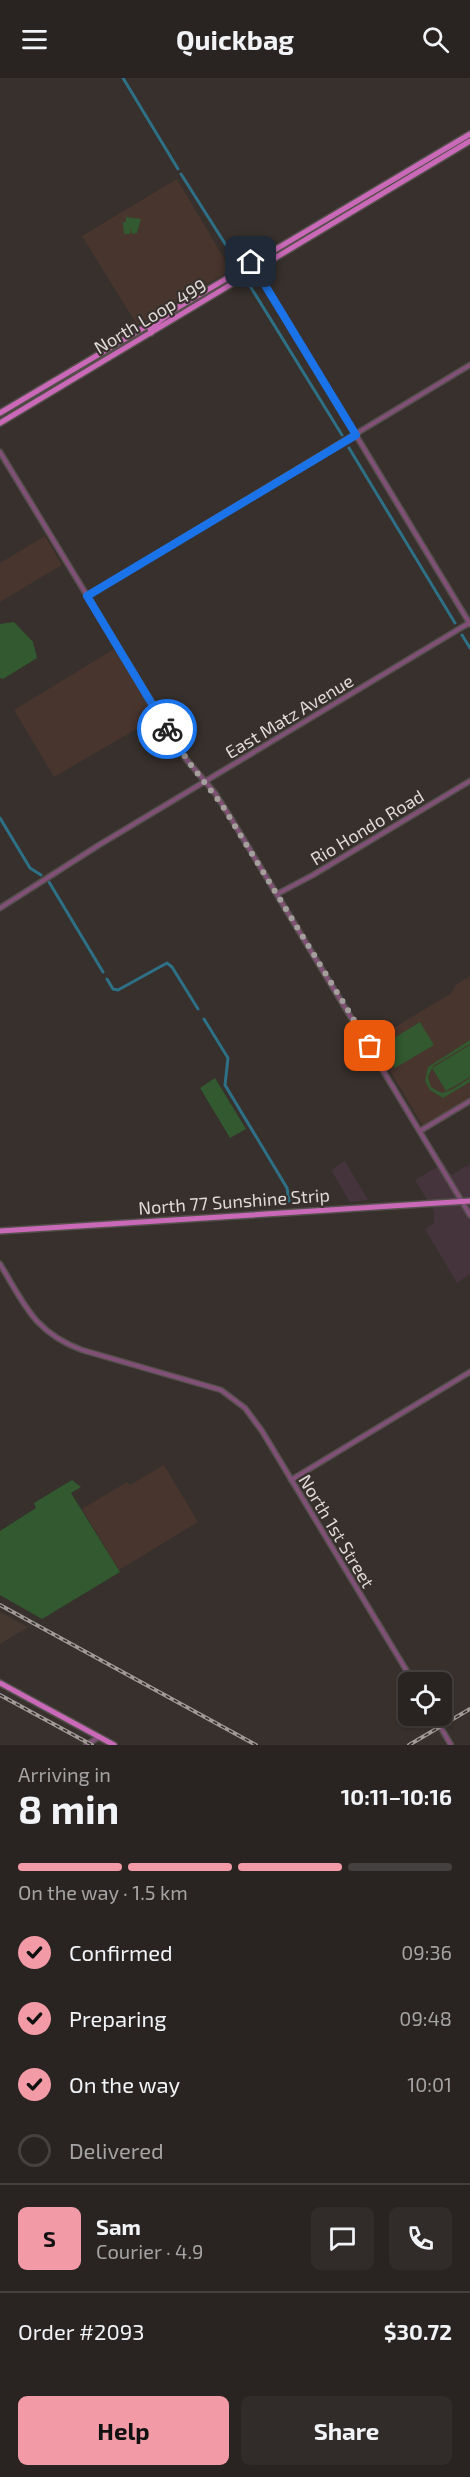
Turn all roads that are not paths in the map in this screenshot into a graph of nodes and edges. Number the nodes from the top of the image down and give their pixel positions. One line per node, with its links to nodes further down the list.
1 (470, 134): 3 (main road, North Loop 499)
2 (470, 141): 4 (main road, North Loop 499)
3 (359, 200): 4 (main road); 5 (main road, North Loop 499)
4 (321, 231): 6 (main road, North Loop 499)
5 (251, 262): 6 (street); 7 (main road, North Loop 499)
6 (256, 270): 8 (main road, North Loop 499); 12 (street)
7 (177, 306): 8 (main road); 10 (main road, North Loop 499)
8 (151, 333): 11 (main road, North Loop 499)
9 (470, 366): 12 (street)
10 (0, 413)
11 (0, 423)
12 (356, 435): 14 (street); 15 (street)
13 (0, 452): 14 (street)
14 (87, 596): 17 (street)
15 (470, 624): 17 (street, East Matz Avenue)
16 (470, 780): 18 (street, Rio Hondo Road)
17 (205, 782): 18 (street); 19 (street, East Matz Avenue)
18 (277, 894): 21 (street)
19 (0, 908)
20 (470, 1101): 21 (street)
21 (420, 1131): 22 (street)
22 (462, 1201): 23 (main road, North 77 Sunshine Strip); 24 (street); 25 (main road, North 77 Sunshine Strip)
23 (470, 1201)
24 (470, 1215)
25 (0, 1231)
26 (0, 1264): 28 (street, North 1st Street)
27 (470, 1372): 28 (street)
28 (291, 1480): 29 (street, North 1st Street)
29 (407, 1672)
30 (0, 1683): 32 (main road)
31 (440, 1726): 35 (street)
32 (99, 1737): 33 (street); 34 (main road)
33 (86, 1745)
34 (114, 1745)
35 (451, 1745)

